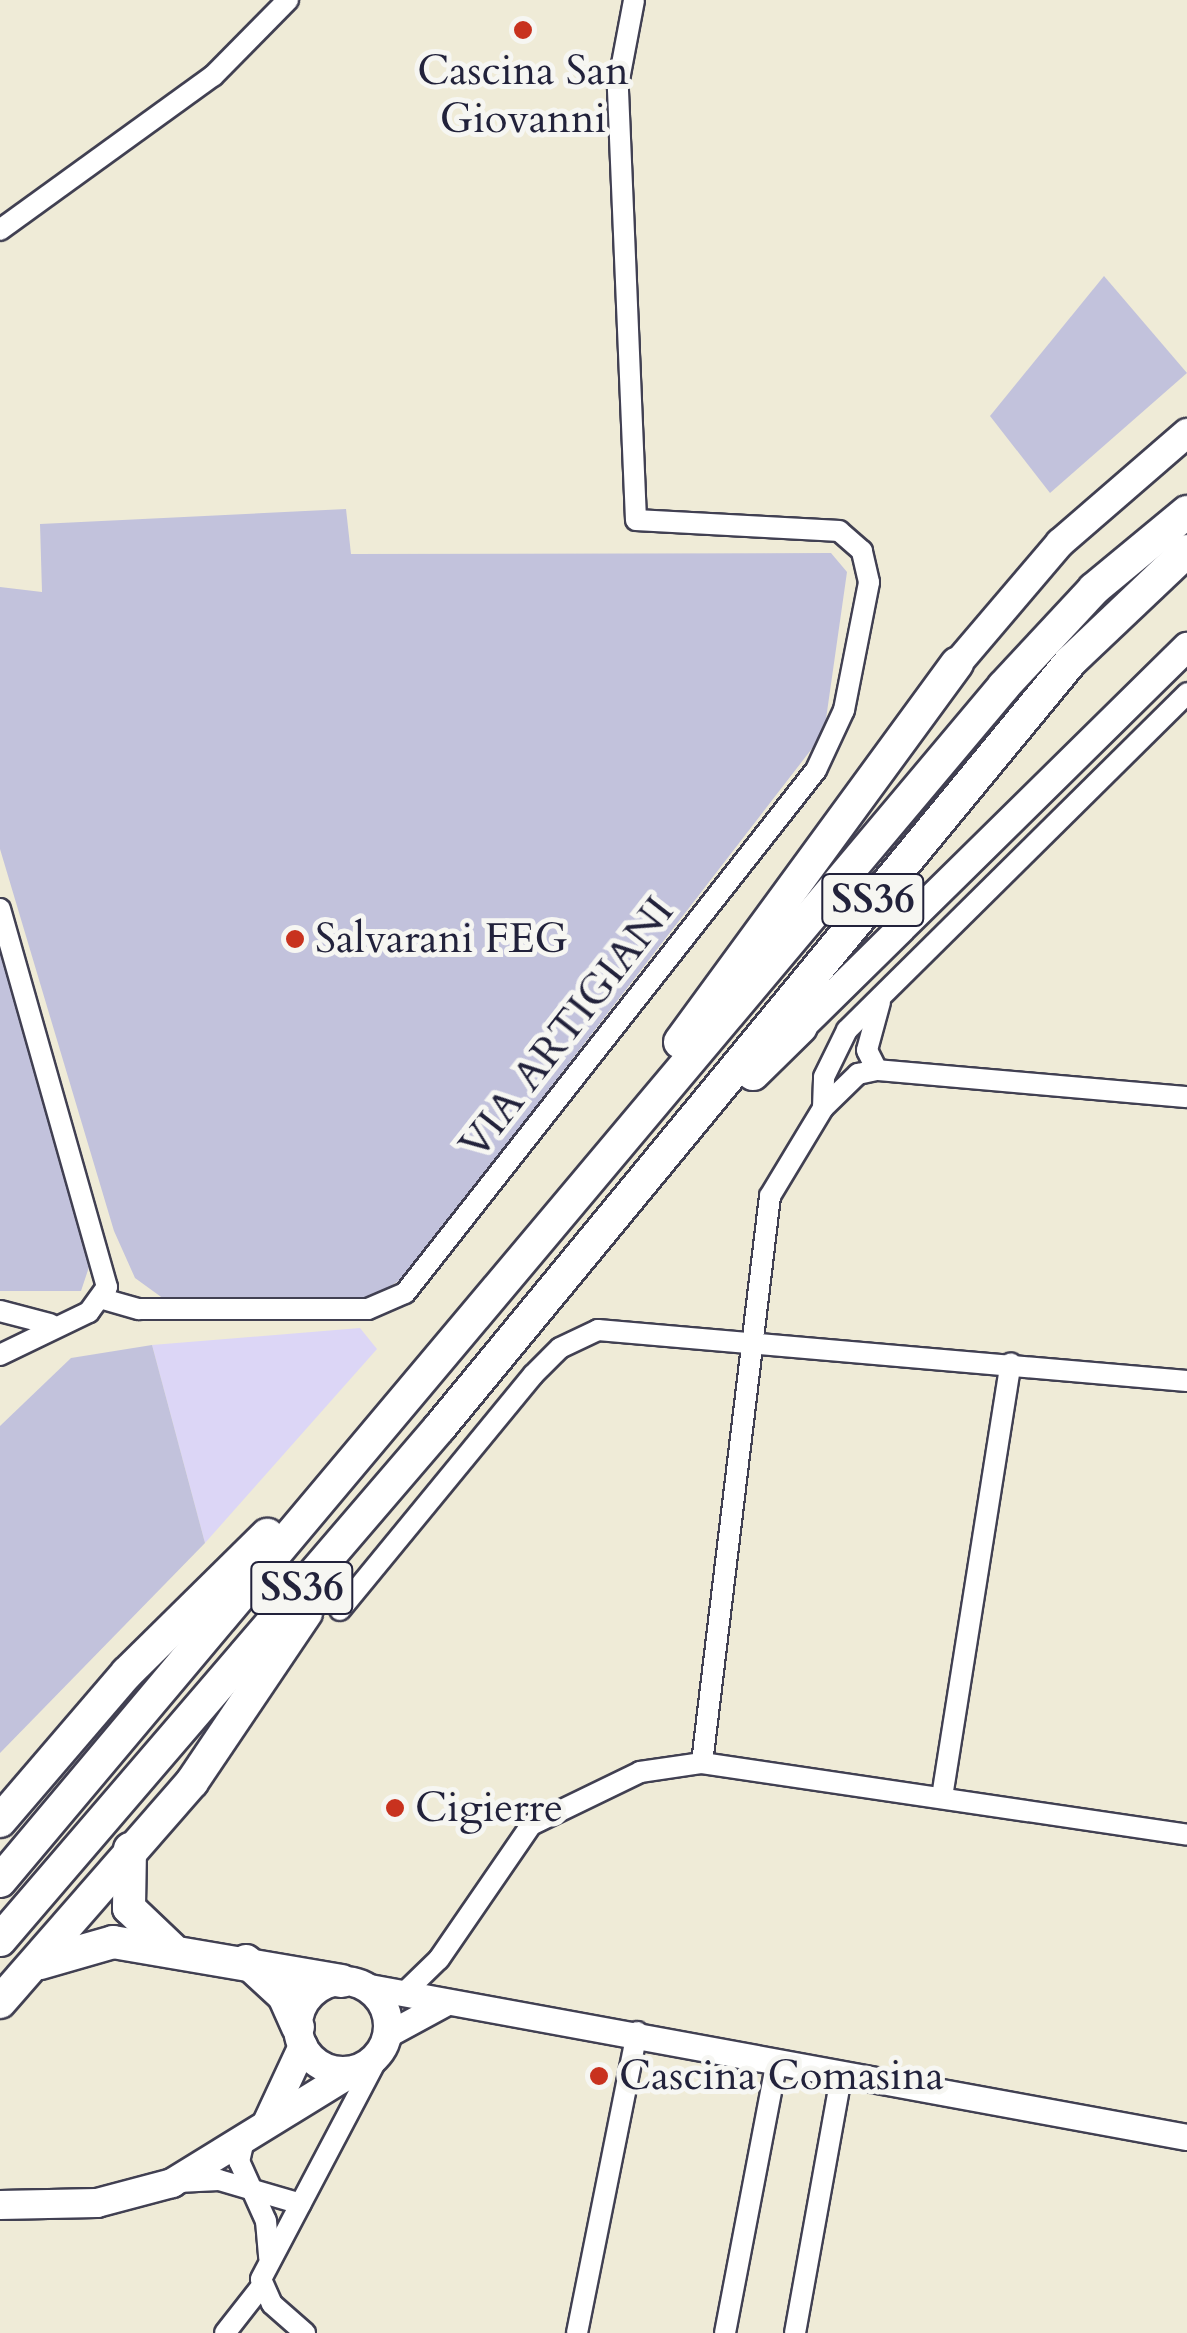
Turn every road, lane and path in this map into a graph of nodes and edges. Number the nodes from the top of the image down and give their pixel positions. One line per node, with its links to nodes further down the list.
1 (634, 0): 18 (street, VIA ARTIGIANI)
2 (286, 1): 3 (street)
3 (0, 230)
4 (1187, 433): 8 (main road, SS36)
5 (1187, 512): 16 (highway, SS36)
6 (1187, 552): 17 (highway, SS36)
7 (1187, 647): 12 (main road, SS36)
8 (958, 664): 16 (highway, SS36)
9 (1187, 693): 11 (street)
10 (0, 908): 18 (street)
11 (884, 992): 13 (street); 15 (street)
12 (801, 1027): 17 (highway, SS36)
13 (877, 1070): 14 (street); 15 (street)
14 (1187, 1097)
15 (823, 1108): 21 (street)
16 (590, 1180): 26 (highway, SS36)
17 (599, 1231): 25 (highway, SS36)
18 (103, 1299): 20 (street)
19 (0, 1310): 20 (street)
20 (50, 1324): 22 (street)
21 (757, 1342): 23 (street); 27 (street); 28 (street)
22 (0, 1355)
23 (1011, 1363): 24 (street); 29 (street)
24 (1187, 1381)
25 (440, 1427): 32 (highway); 34 (highway, SS36)
26 (359, 1452): 30 (highway); 33 (highway, SS36)
27 (340, 1610)
28 (702, 1764): 29 (street); 39 (street)
29 (942, 1797): 31 (street)
30 (0, 1820)
31 (1187, 1835)
32 (130, 1850): 35 (highway); 37 (highway)
33 (0, 1881)
34 (0, 1940)
35 (171, 1948): 36 (highway); 37 (highway)
36 (242, 1959): 38 (highway); 43 (highway)
37 (26, 1973): 41 (highway)
38 (353, 1983): 39 (street); 43 (main road); 44 (main road)
39 (403, 1994): 40 (street)
40 (455, 2001): 42 (street); 44 (street)
41 (0, 2002)
42 (636, 2032): 45 (street); 58 (street)
43 (300, 2036): 46 (main road); 48 (main road)
44 (384, 2044): 46 (main road); 52 (street)
45 (777, 2061): 47 (street); 59 (street)
46 (354, 2071): 48 (main road)
47 (842, 2073): 49 (street); 60 (street)
48 (253, 2135): 50 (main road); 51 (street)
49 (1187, 2138)
50 (172, 2182): 51 (street); 53 (main road)
51 (252, 2192): 52 (street); 54 (street)
52 (301, 2204): 54 (street)
53 (0, 2205)
54 (269, 2258): 55 (street)
55 (261, 2287): 56 (street); 57 (street)
56 (226, 2333)
57 (306, 2333)
58 (577, 2333)
59 (725, 2333)
60 (795, 2333)

